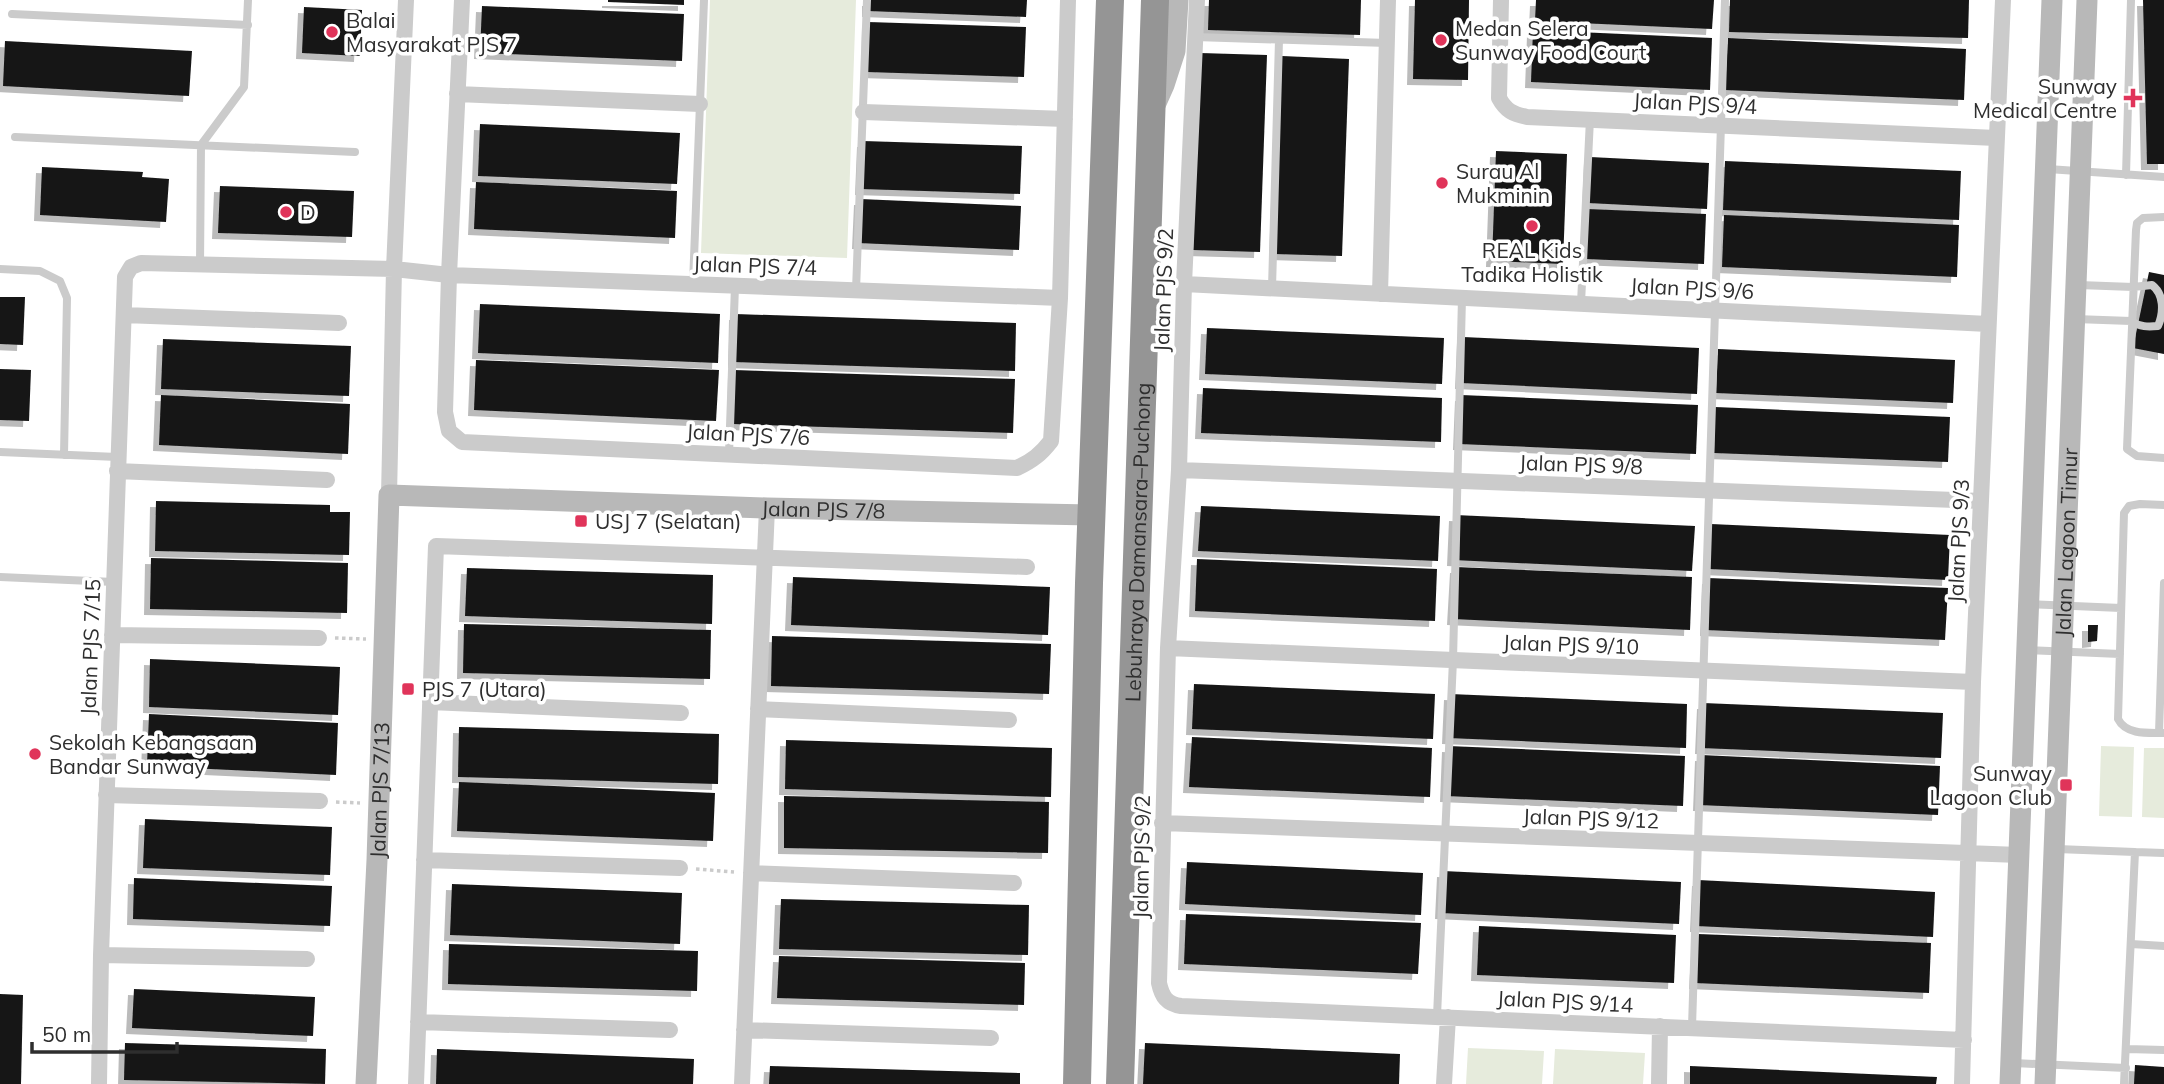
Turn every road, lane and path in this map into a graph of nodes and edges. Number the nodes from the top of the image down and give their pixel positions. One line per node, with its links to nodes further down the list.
1 (247, 0): 19 (lane)
2 (406, 0): 42 (street)
3 (462, 0): 23 (street, Jalan PJS 7/6)
4 (704, 0): 24 (lane)
5 (867, 0): 25 (lane)
6 (1068, 0): 27 (street, Jalan PJS 7/6)
7 (1110, 0): 74 (highway)
8 (1155, 0): 26 (highway, Lebuhraya Damansara–Puchong)
9 (1178, 0): 26 (main road)
10 (1198, 0): 20 (street, Jalan PJS 9/2)
11 (1388, 0): 22 (street)
12 (1502, 0): 28 (street, Jalan PJS 9/4)
13 (1725, 0): 29 (lane)
14 (2003, 0): 31 (street, Jalan PJS 9/3)
15 (2052, 0): 34 (main road, Jalan Lagoon Timur)
16 (2087, 0): 35 (main road, Jalan Lagoon Timur)
17 (2131, 0): 36 (lane)
18 (12, 14): 19 (lane)
19 (248, 25): 32 (lane)
20 (1195, 37): 21 (lane); 45 (street, Jalan PJS 9/2)
21 (1279, 40): 22 (lane); 49 (lane)
22 (1387, 43): 51 (street)
23 (457, 94): 24 (street); 43 (street, Jalan PJS 7/6)
24 (700, 104): 44 (lane)
25 (863, 112): 27 (street); 50 (lane)
26 (1151, 113): 136 (highway, Lebuhraya Damansara–Puchong)
27 (1065, 120): 52 (street, Jalan PJS 7/6)
28 (1590, 120): 29 (street, Jalan PJS 9/4); 54 (lane)
29 (1721, 126): 31 (street, Jalan PJS 9/4); 55 (lane)
30 (15, 137): 32 (lane)
31 (1996, 138): 60 (street, Jalan PJS 9/3)
32 (201, 145): 33 (lane); 40 (lane)
33 (355, 152)
34 (2046, 169): 35 (lane); 80 (main road, Jalan Lagoon Timur)
35 (2080, 172): 36 (lane); 46 (main road, Jalan Lagoon Timur)
36 (2126, 175): 37 (lane)
37 (2164, 177)
38 (2164, 217): 48 (lane)
39 (141, 263): 40 (street, Jalan PJS 7/4); 56 (street, Jalan PJS 7/15)
40 (200, 265): 42 (street, Jalan PJS 7/4)
41 (0, 269): 63 (lane)
42 (394, 269): 43 (street, Jalan PJS 7/4); 70 (street)
43 (449, 275): 44 (street, Jalan PJS 7/4); 62 (street, Jalan PJS 7/6)
44 (693, 284): 47 (street, Jalan PJS 7/4)
45 (1184, 284): 49 (street, Jalan PJS 9/6); 66 (street, Jalan PJS 9/2)
46 (2076, 285): 48 (lane); 57 (main road, Jalan Lagoon Timur)
47 (735, 286): 50 (street, Jalan PJS 7/4); 62 (lane)
48 (2133, 287): 58 (lane); 58 (lane)
49 (1272, 288): 51 (street, Jalan PJS 9/6)
50 (856, 290): 52 (street, Jalan PJS 7/4)
51 (1380, 293): 53 (street, Jalan PJS 9/6)
52 (1060, 298): 62 (street, Jalan PJS 7/6)
53 (1462, 298): 54 (street, Jalan PJS 9/6); 68 (lane)
54 (1581, 303): 55 (street, Jalan PJS 9/6)
55 (1715, 310): 60 (street, Jalan PJS 9/6); 69 (lane)
56 (124, 315): 59 (street); 65 (street, Jalan PJS 7/15)
57 (2075, 319): 58 (lane); 81 (main road, Jalan Lagoon Timur)
58 (2131, 321): 64 (lane)
59 (339, 323)
60 (1988, 324): 71 (street, Jalan PJS 9/3)
61 (0, 452): 63 (lane)
62 (729, 454)
63 (64, 455): 65 (lane)
64 (2164, 458)
65 (117, 464): 67 (street); 78 (street, Jalan PJS 7/15)
66 (1179, 470): 68 (street, Jalan PJS 9/8); 86 (street, Jalan PJS 9/2)
67 (327, 480)
68 (1457, 481): 69 (street, Jalan PJS 9/8); 90 (lane)
69 (1709, 490): 71 (street, Jalan PJS 9/8); 91 (lane)
70 (389, 495): 73 (main road, Jalan PJS 7/8); 85 (main road, Jalan PJS 7/13)
71 (1981, 501): 92 (street, Jalan PJS 9/3)
72 (2164, 505): 82 (lane)
73 (767, 508): 74 (main road, Jalan PJS 7/8); 75 (street)
74 (1091, 515): 135 (highway)
75 (765, 559): 76 (street); 93 (street); 94 (street)
76 (1027, 567)
77 (0, 577): 78 (lane)
78 (114, 582): 83 (street, Jalan PJS 7/15)
79 (2164, 583): 97 (lane)
80 (2029, 604): 81 (lane); 87 (main road, Jalan Lagoon Timur)
81 (2064, 605): 82 (lane); 88 (main road, Jalan Lagoon Timur)
82 (2121, 608): 89 (lane)
83 (112, 635): 84 (street); 98 (street, Jalan PJS 7/15)
84 (319, 638): 85 (path)
85 (385, 640): 100 (main road, Jalan PJS 7/13)
86 (1168, 648): 90 (street, Jalan PJS 9/10); 101 (street, Jalan PJS 9/2)
87 (2027, 650): 88 (lane); 108 (main road, Jalan Lagoon Timur)
88 (2062, 652): 89 (lane); 104 (main road, Jalan Lagoon Timur)
89 (2120, 653): 97 (lane)
90 (1453, 660): 91 (street, Jalan PJS 9/10); 102 (lane)
91 (1704, 670): 92 (street, Jalan PJS 9/10); 103 (lane)
92 (1973, 681): 106 (street, Jalan PJS 9/3)
93 (430, 702): 95 (street); 109 (street)
94 (758, 709): 96 (street); 111 (street)
95 (681, 713)
96 (1009, 720)
97 (2161, 733)
98 (106, 795): 99 (street); 115 (street, Jalan PJS 7/15)
99 (320, 801): 100 (path)
100 (379, 803): 132 (main road, Jalan PJS 7/13)
101 (1162, 823): 102 (street, Jalan PJS 9/12); 117 (street, Jalan PJS 9/2)
102 (1445, 834): 103 (street, Jalan PJS 9/12); 118 (lane)
103 (1698, 843): 106 (street, Jalan PJS 9/12); 121 (lane)
104 (2054, 849): 105 (lane); 130 (main road, Jalan Lagoon Timur)
105 (2135, 852): 107 (lane); 113 (lane)
106 (1970, 853): 108 (street, Jalan PJS 9/12); 125 (street, Jalan PJS 9/3)
107 (2164, 853)
108 (2019, 855): 129 (main road, Jalan Lagoon Timur)
109 (424, 860): 110 (street); 119 (street)
110 (680, 868): 111 (path)
111 (751, 873): 112 (street); 123 (street)
112 (1014, 883)
113 (2131, 944): 114 (lane); 126 (lane)
114 (2164, 946)
115 (101, 955): 116 (street); 131 (street, Jalan PJS 7/15)
116 (307, 959)
117 (1165, 1000): 118 (street, Jalan PJS 9/14)
118 (1442, 1016): 120 (street, Jalan PJS 9/14); 137 (street)
119 (418, 1021): 122 (street); 133 (street)
120 (1660, 1026): 121 (street, Jalan PJS 9/14); 138 (street)
121 (1692, 1027): 125 (street, Jalan PJS 9/14)
122 (670, 1030)
123 (744, 1030): 124 (street); 134 (street)
124 (991, 1038)
125 (1964, 1040): 139 (street, Jalan PJS 9/3)
126 (2127, 1049): 127 (lane); 128 (lane)
127 (2164, 1050)
128 (2126, 1068): 130 (lane); 140 (lane)
129 (2010, 1073): 130 (lane)
130 (2045, 1074)
131 (99, 1084)
132 (366, 1084)
133 (416, 1084)
134 (742, 1084)
135 (1077, 1084)
136 (1120, 1084)
137 (1444, 1084)
138 (1659, 1084)
139 (1962, 1084)
140 (2124, 1084)

